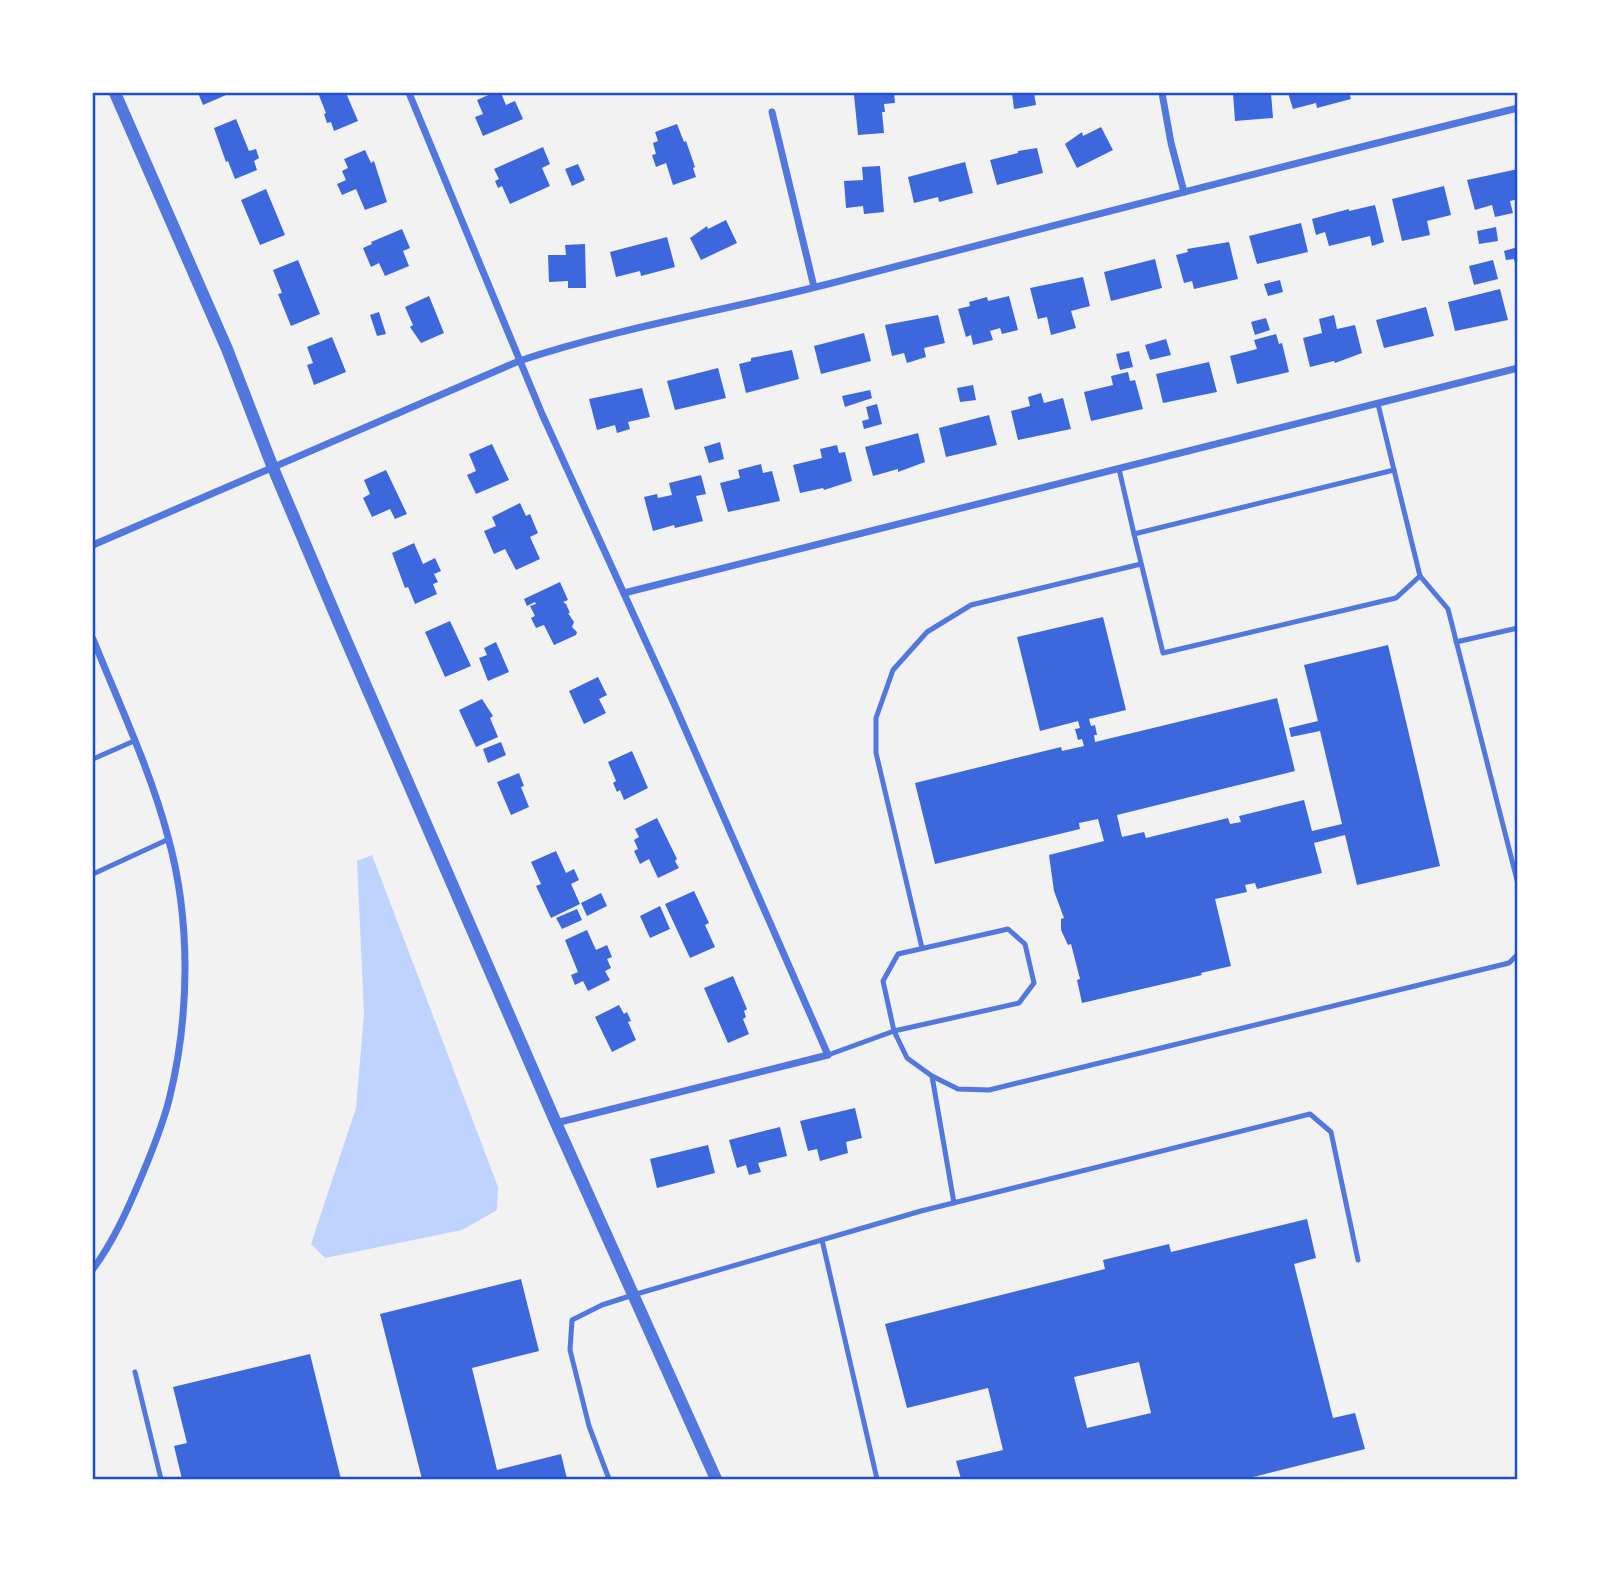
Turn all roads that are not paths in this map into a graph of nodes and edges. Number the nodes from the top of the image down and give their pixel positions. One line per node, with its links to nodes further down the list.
1 (115, 93): 11 (street)
2 (410, 93): 8 (street)
3 (1162, 93): 6 (street)
4 (1518, 108): 6 (street)
5 (772, 112): 7 (street)
6 (1184, 192): 7 (street)
7 (814, 287): 8 (street)
8 (519, 361): 11 (street); 18 (street)
9 (1518, 368): 10 (street)
10 (1378, 404): 12 (street); 13 (lane)
11 (273, 468): 15 (street); 32 (street)
12 (1119, 469): 14 (lane); 18 (street)
13 (1394, 470): 14 (lane); 17 (lane)
14 (1134, 534): 16 (lane)
15 (93, 545)
16 (1141, 564): 17 (lane); 27 (lane)
17 (1420, 576): 21 (lane)
18 (624, 593): 30 (street)
19 (1518, 628): 21 (lane)
20 (93, 639): 22 (street)
21 (1456, 642): 26 (lane)
22 (134, 741): 23 (lane); 24 (street)
23 (93, 759)
24 (169, 839): 25 (lane); 36 (street)
25 (93, 874)
26 (1518, 882)
27 (922, 948): 29 (lane); 29 (lane)
28 (1518, 954): 31 (lane)
29 (894, 1031): 30 (lane); 31 (lane)
30 (828, 1055): 32 (street)
31 (932, 1076): 33 (lane)
32 (556, 1123): 37 (street)
33 (954, 1203): 34 (lane); 35 (lane)
34 (822, 1240): 37 (lane); 42 (lane)
35 (1358, 1260)
36 (93, 1269)
37 (633, 1295): 40 (lane); 41 (street)
38 (135, 1372): 39 (lane)
39 (161, 1479)
40 (609, 1479)
41 (716, 1479)
42 (877, 1479)

